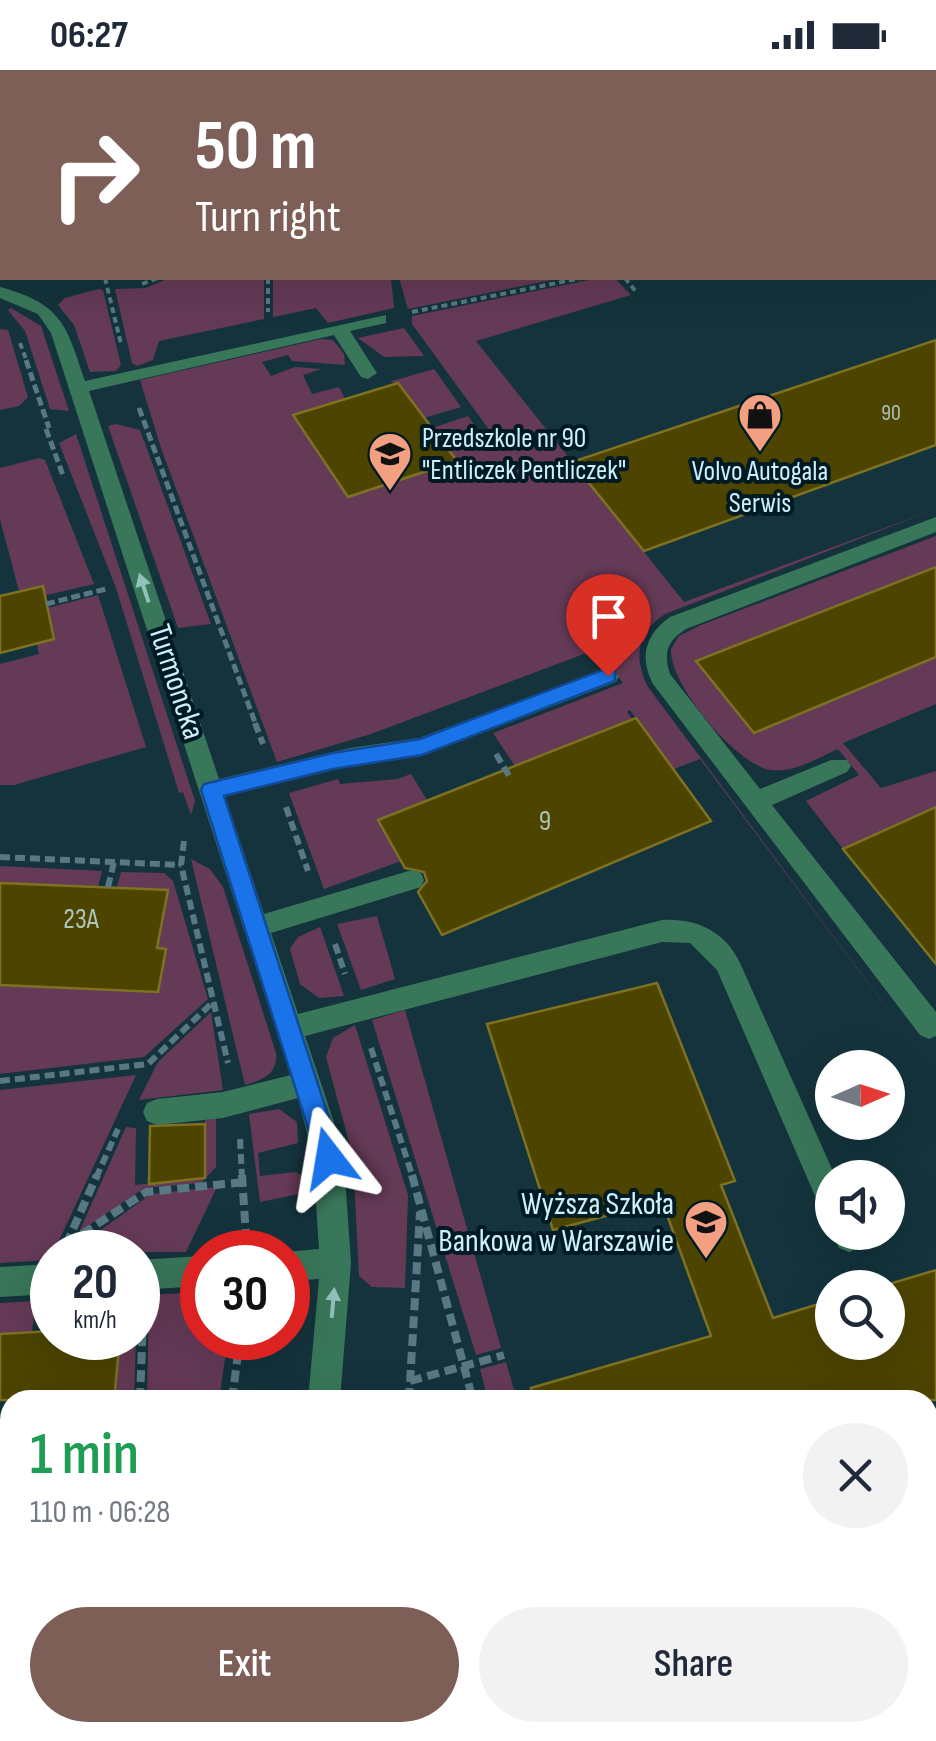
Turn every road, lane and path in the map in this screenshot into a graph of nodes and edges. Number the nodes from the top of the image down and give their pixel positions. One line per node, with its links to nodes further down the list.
1 (153, 280): 5 (path)
2 (268, 280): 9 (path)
3 (572, 280): 8 (path)
4 (627, 280): 7 (path)
5 (142, 284)
6 (0, 292): 13 (street, Turmoncka)
7 (638, 293)
8 (401, 314)
9 (268, 318)
10 (380, 319): 11 (street)
11 (340, 328): 12 (street); 13 (street)
12 (368, 372)
13 (78, 388): 25 (street, Turmoncka, one-way to 13)
14 (40, 407): 15 (path)
15 (32, 408)
16 (46, 429): 17 (path)
17 (66, 485)
18 (936, 524): 26 (street)
19 (101, 576): 20 (path)
20 (106, 588): 21 (path); 22 (path)
21 (46, 604)
22 (111, 606)
23 (608, 676): 25 (street)
24 (840, 766): 26 (street)
25 (212, 790): 33 (street, Turmoncka)
26 (756, 802): 35 (street)
27 (184, 837): 30 (path)
28 (0, 858): 29 (path)
29 (114, 862): 30 (path); 32 (path)
30 (181, 865): 34 (path)
31 (412, 880): 33 (street)
32 (108, 887)
33 (256, 926): 36 (street, Turmoncka)
34 (215, 1000): 37 (path); 41 (path)
35 (936, 1024)
36 (291, 1028): 40 (street, Turmoncka); 44 (street)
37 (148, 1064): 38 (path); 39 (path)
38 (140, 1081)
39 (0, 1082)
40 (308, 1083): 41 (street); 50 (street, Turmoncka)
41 (234, 1103): 42 (street); 45 (path)
42 (157, 1112)
43 (124, 1116): 47 (path)
44 (815, 1163)
45 (244, 1182): 48 (path); 49 (path)
46 (421, 1206): 57 (path)
47 (73, 1230)
48 (91, 1230)
49 (246, 1230)
50 (336, 1263): 51 (street); 60 (street, Turmoncka, one-way to 50)
51 (310, 1265)
52 (30, 1280): 53 (street)
53 (0, 1282)
54 (504, 1354): 57 (path)
55 (140, 1360): 58 (path)
56 (237, 1360): 59 (path)
57 (410, 1381): 61 (path)
58 (140, 1390)
59 (232, 1390)
60 (325, 1390)
61 (410, 1390)

